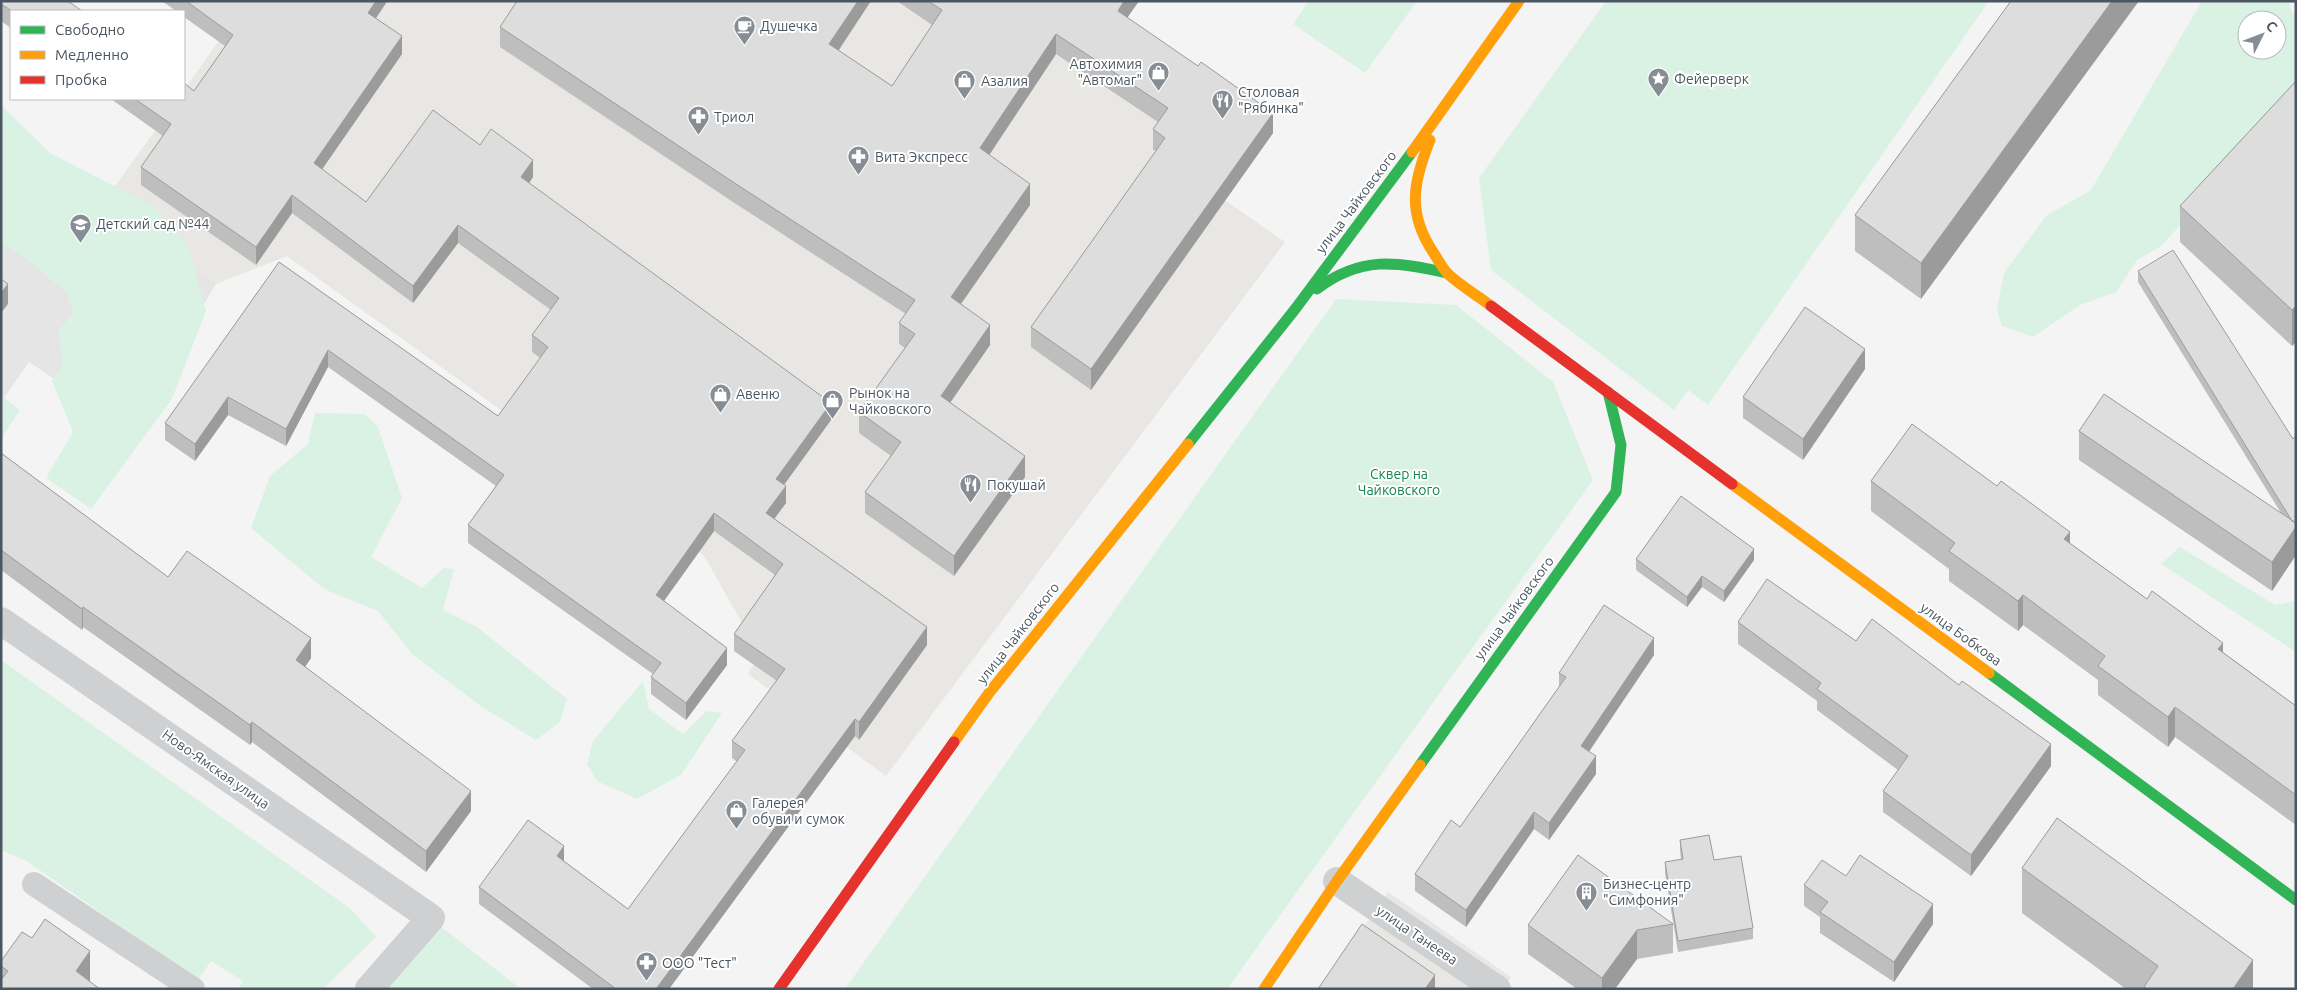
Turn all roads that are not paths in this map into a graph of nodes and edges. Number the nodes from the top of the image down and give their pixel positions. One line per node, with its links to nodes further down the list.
1 (1519, 1): 2 (main road, улица Чайковского)
2 (1441, 113): 3 (main road, улица Чайковского); 4 (main road, улица Чайковского)
3 (1447, 273): 4 (main road, улица Чайковского); 5 (main road, улица Чайковского)
4 (1296, 308): 12 (main road, улица Чайковского)
5 (1608, 392): 7 (main road, улица Чайковского); 9 (main road, улица Бобкова)
6 (1, 621): 11 (street, Ново-Ямская улица)
7 (1338, 881): 13 (main road, улица Чайковского); 14 (street, улица Танеева)
8 (34, 884): 10 (lane)
9 (2296, 900)
10 (193, 989)
11 (368, 989)
12 (779, 989)
13 (1264, 989)
14 (1497, 989)

